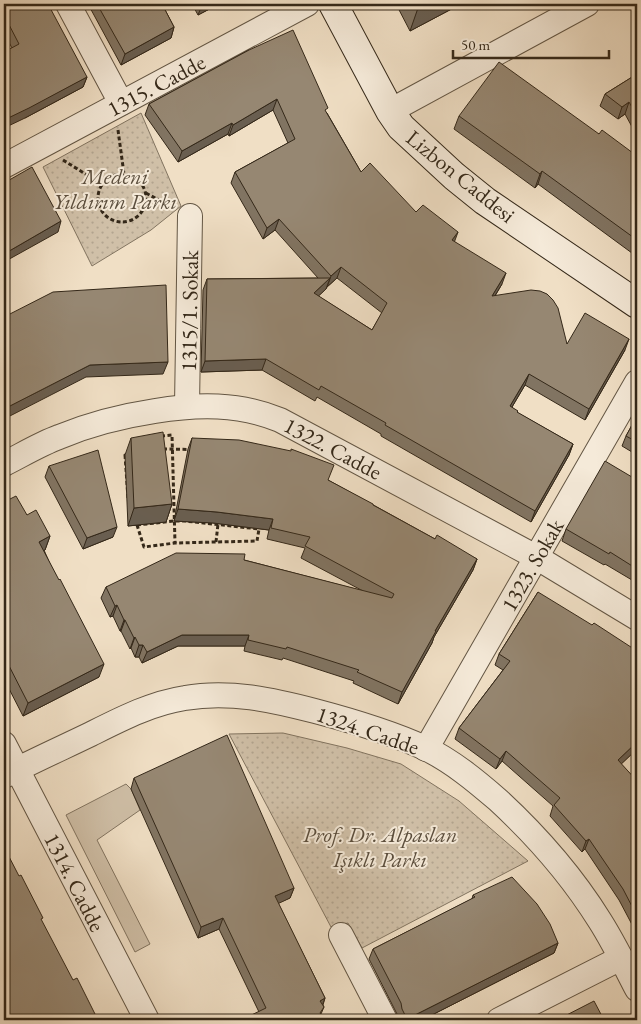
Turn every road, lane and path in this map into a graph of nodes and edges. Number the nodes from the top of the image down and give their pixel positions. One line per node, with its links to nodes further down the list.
1 (68, 4): 5 (street)
2 (307, 4): 5 (street, 1315. Cadde)
3 (333, 4): 6 (main road, Lizbon Caddesi)
4 (586, 4): 6 (street)
5 (118, 105): 7 (street, 1315. Cadde); 9 (path)
6 (390, 111): 13 (main road, Lizbon Caddesi)
7 (41, 146): 8 (street, 1315. Cadde); 10 (path)
8 (4, 166)
9 (124, 174): 10 (path); 11 (path)
10 (103, 184): 11 (path)
11 (146, 193): 12 (path)
12 (190, 216): 15 (street, 1315/1. Sokak)
13 (637, 304)
14 (637, 382): 25 (street, 1323. Sokak)
15 (188, 406): 17 (street, 1322. Cadde); 25 (street, 1322. Cadde)
16 (172, 449): 19 (path); 21 (path); 22 (path)
17 (4, 464)
18 (219, 515): 20 (path)
19 (174, 521): 20 (path); 21 (path); 24 (path)
20 (218, 524): 22 (path); 23 (path)
21 (137, 525): 24 (path)
22 (260, 529): 23 (path)
23 (216, 542): 24 (path)
24 (175, 543)
25 (536, 557): 26 (street, 1322. Cadde); 28 (street, 1323. Sokak)
26 (637, 618)
27 (4, 744): 29 (street, 1314. Cadde)
28 (426, 749): 29 (street, 1324. Cadde); 31 (street, 1324. Cadde)
29 (10, 773): 33 (street, 1314. Cadde)
30 (341, 935): 34 (street)
31 (621, 958): 32 (street, 1324. Cadde); 35 (street)
32 (637, 989)
33 (147, 1020)
34 (385, 1020)
35 (499, 1020)

